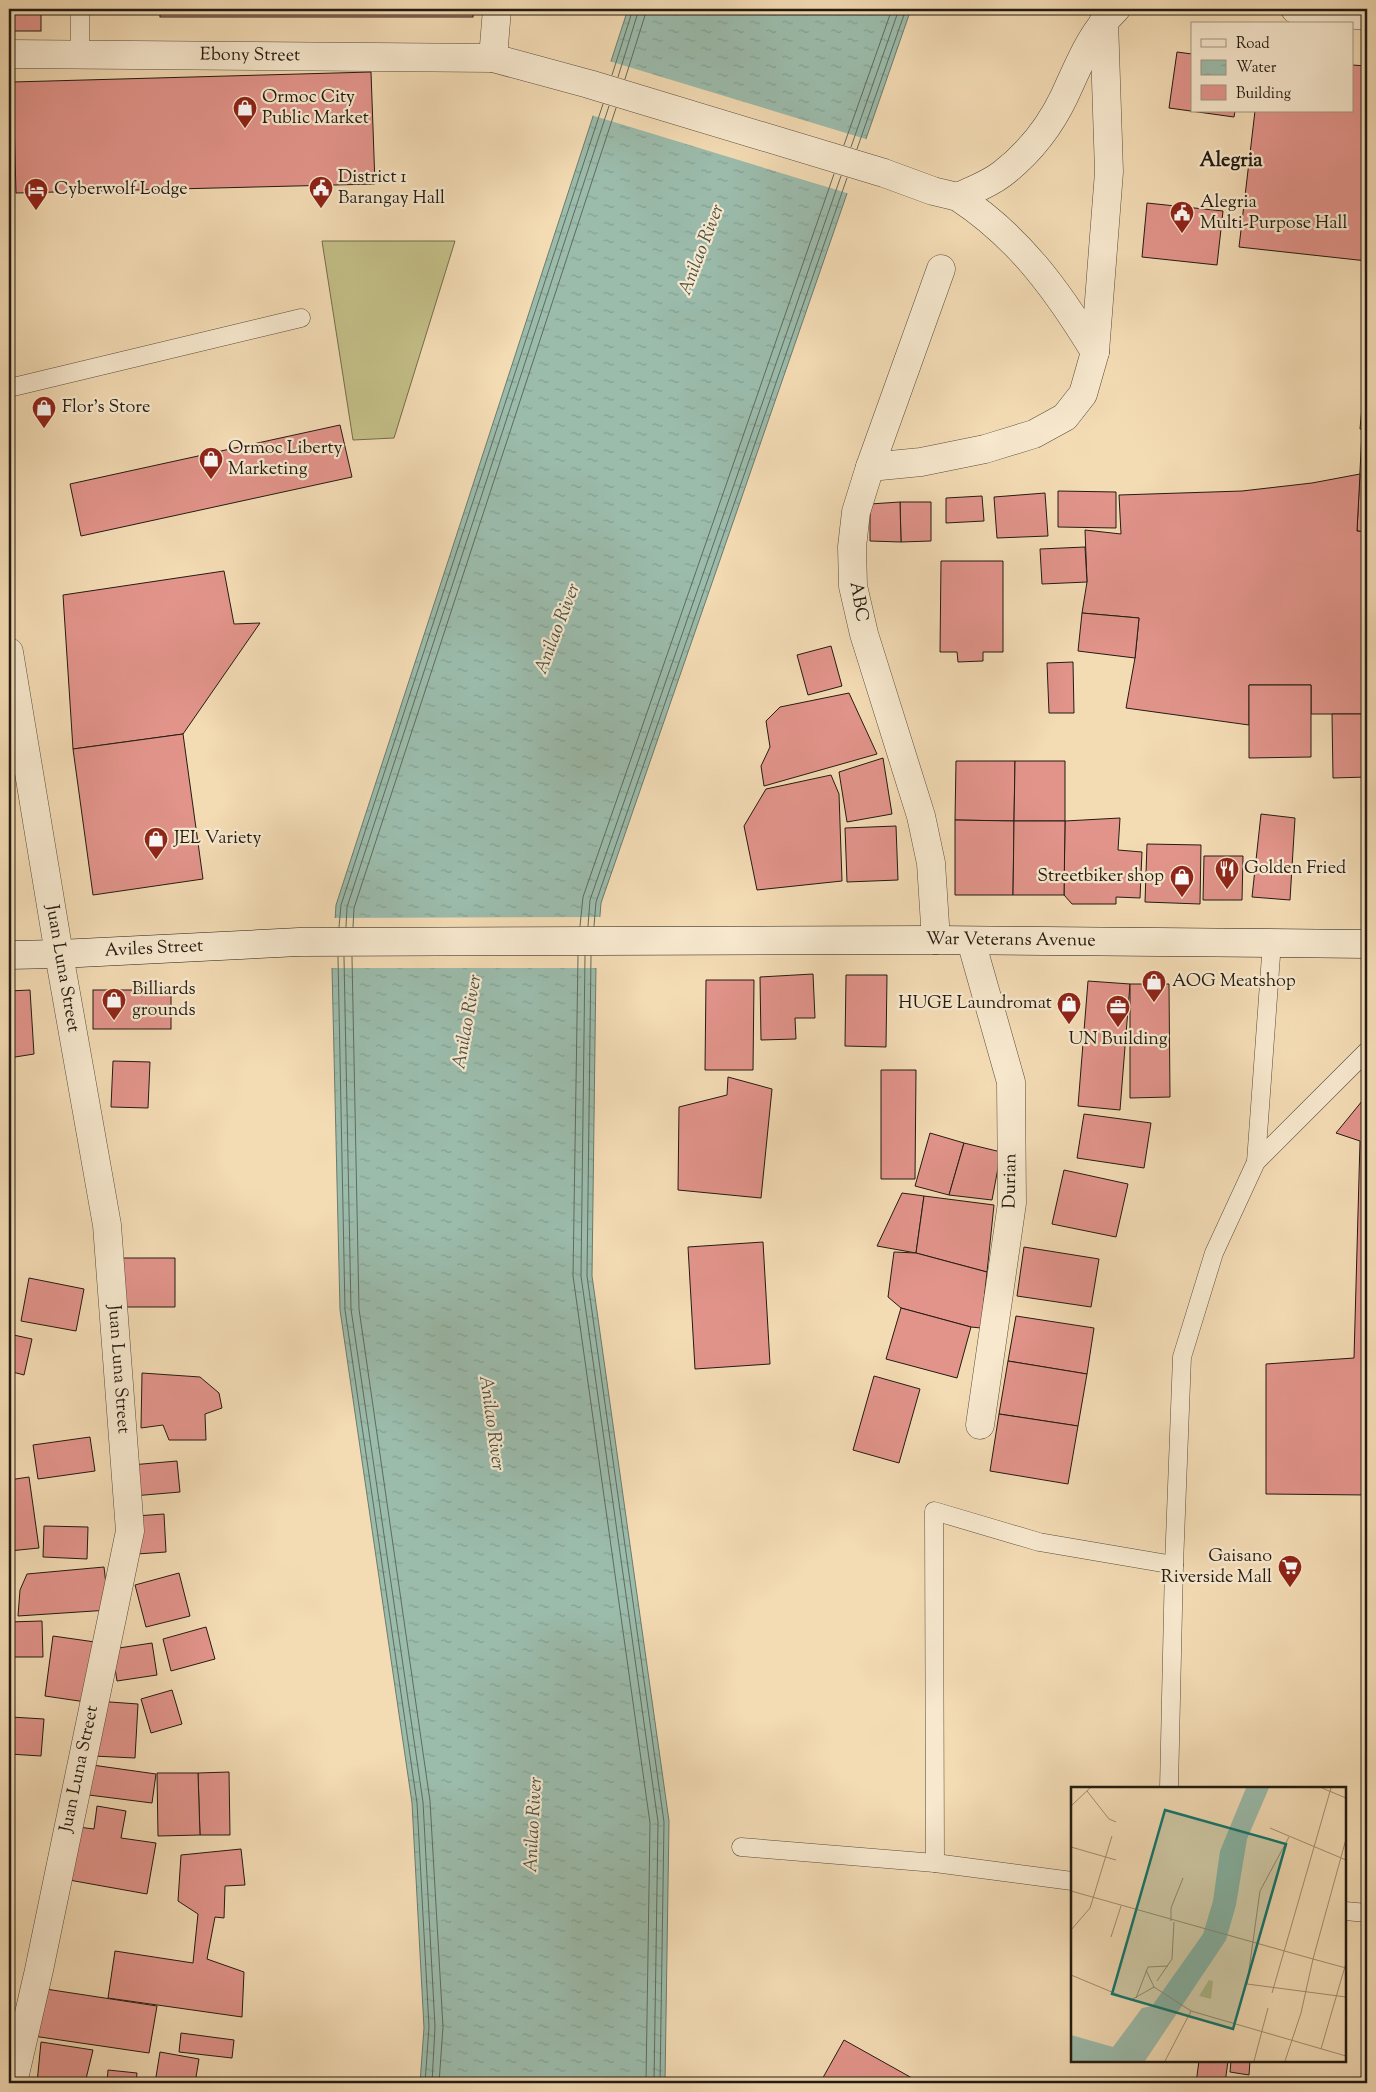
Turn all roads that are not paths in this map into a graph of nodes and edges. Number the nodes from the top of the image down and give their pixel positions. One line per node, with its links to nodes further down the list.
1 (80, 9): 8 (lane)
2 (497, 9): 9 (street)
3 (1296, 9): 4 (street)
4 (1334, 11): 6 (street)
5 (1107, 13): 10 (street); 13 (street)
6 (1367, 16)
7 (9, 54): 8 (street, Ebony Street)
8 (80, 54): 9 (street, Ebony Street)
9 (493, 58): 10 (street, Ebony Street)
10 (958, 197): 13 (street, Ebony Street)
11 (941, 269): 15 (street, ABC)
12 (301, 318): 14 (lane)
13 (1095, 352): 15 (street)
14 (9, 388)
15 (870, 467): 17 (street, ABC)
16 (9, 652): 22 (street, Juan Luna Street)
17 (936, 940): 18 (street, War Veterans Avenue); 19 (street, War Veterans Avenue)
18 (971, 941): 20 (street, War Veterans Avenue); 26 (street, Durian)
19 (299, 942): 22 (street, Aviles Street)
20 (1272, 942): 21 (street, War Veterans Avenue); 25 (lane)
21 (1367, 944)
22 (59, 954): 23 (street, Aviles Street); 34 (street, Juan Luna Street)
23 (9, 955)
24 (1367, 1051): 25 (lane)
25 (1256, 1162): 27 (lane)
26 (980, 1425)
27 (1174, 1566): 28 (lane); 30 (lane)
28 (1169, 1787)
29 (741, 1847): 30 (lane)
30 (935, 1862): 31 (lane)
31 (1071, 1881)
32 (1346, 1912): 33 (lane)
33 (1367, 1913)
34 (13, 2083)

